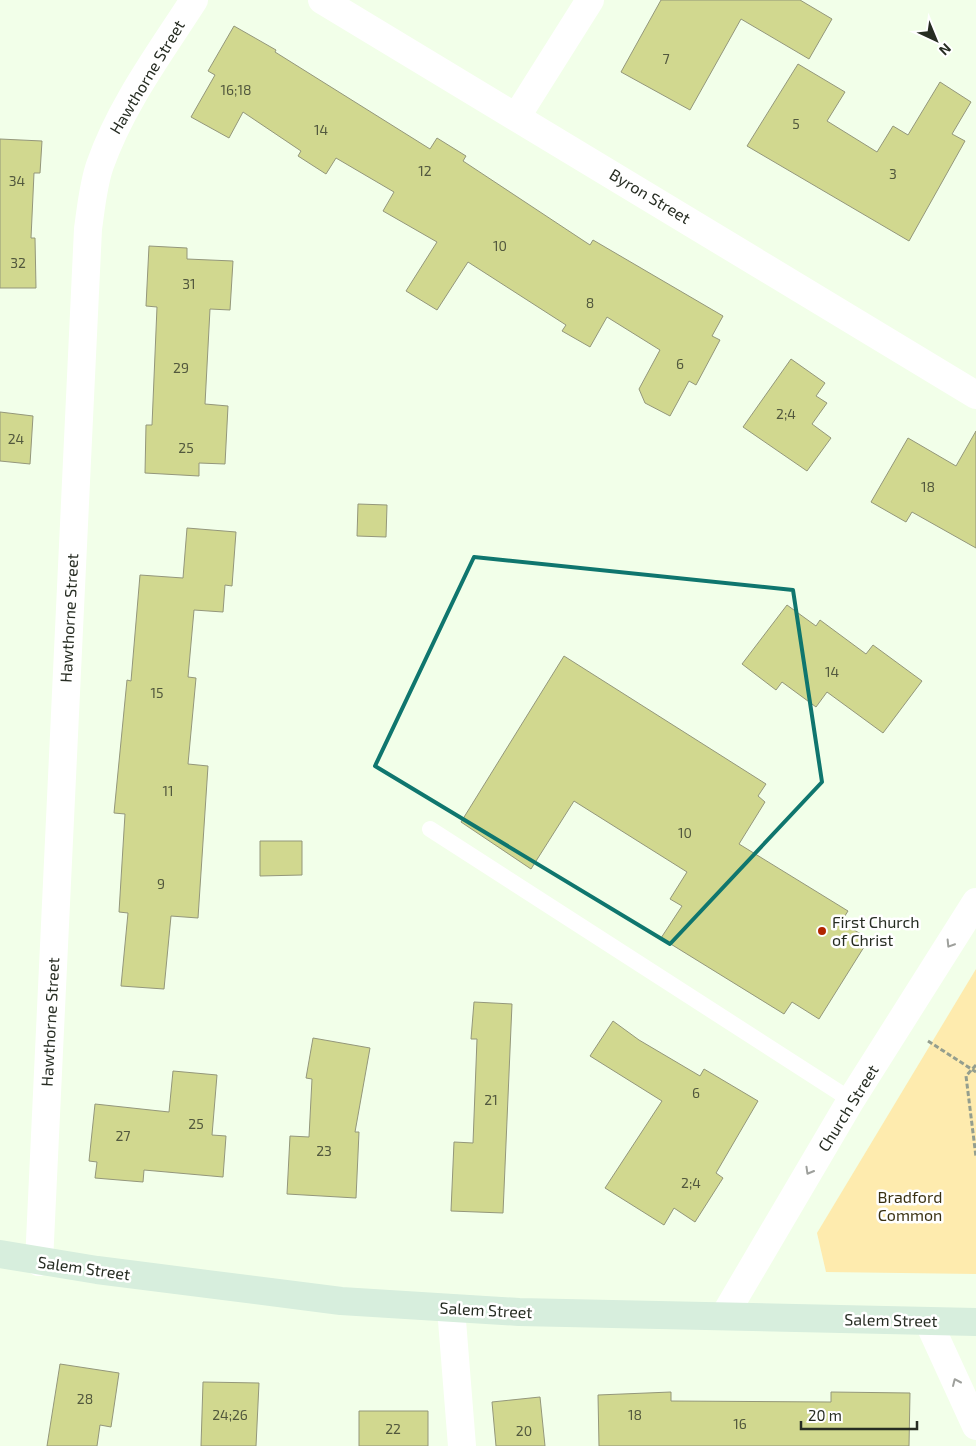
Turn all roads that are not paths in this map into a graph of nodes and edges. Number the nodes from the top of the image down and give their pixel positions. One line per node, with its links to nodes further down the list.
1 (194, 0): 10 (street, Hawthorne Street)
2 (322, 0): 4 (street, Byron Street)
3 (590, 0): 4 (street)
4 (517, 116): 5 (street, Byron Street)
5 (976, 395)
6 (430, 828): 8 (lane)
7 (976, 902): 8 (street, Church Street, one-way to 8)
8 (851, 1100): 12 (street, Church Street, one-way to 12)
9 (0, 1254): 10 (main road, Salem Street)
10 (39, 1262): 11 (main road, Salem Street)
11 (451, 1308): 12 (main road, Salem Street); 16 (street)
12 (724, 1316): 13 (main road, Salem Street)
13 (928, 1321): 14 (main road, Salem Street); 15 (street, one-way to 13)
14 (976, 1322)
15 (976, 1426)
16 (462, 1446)

